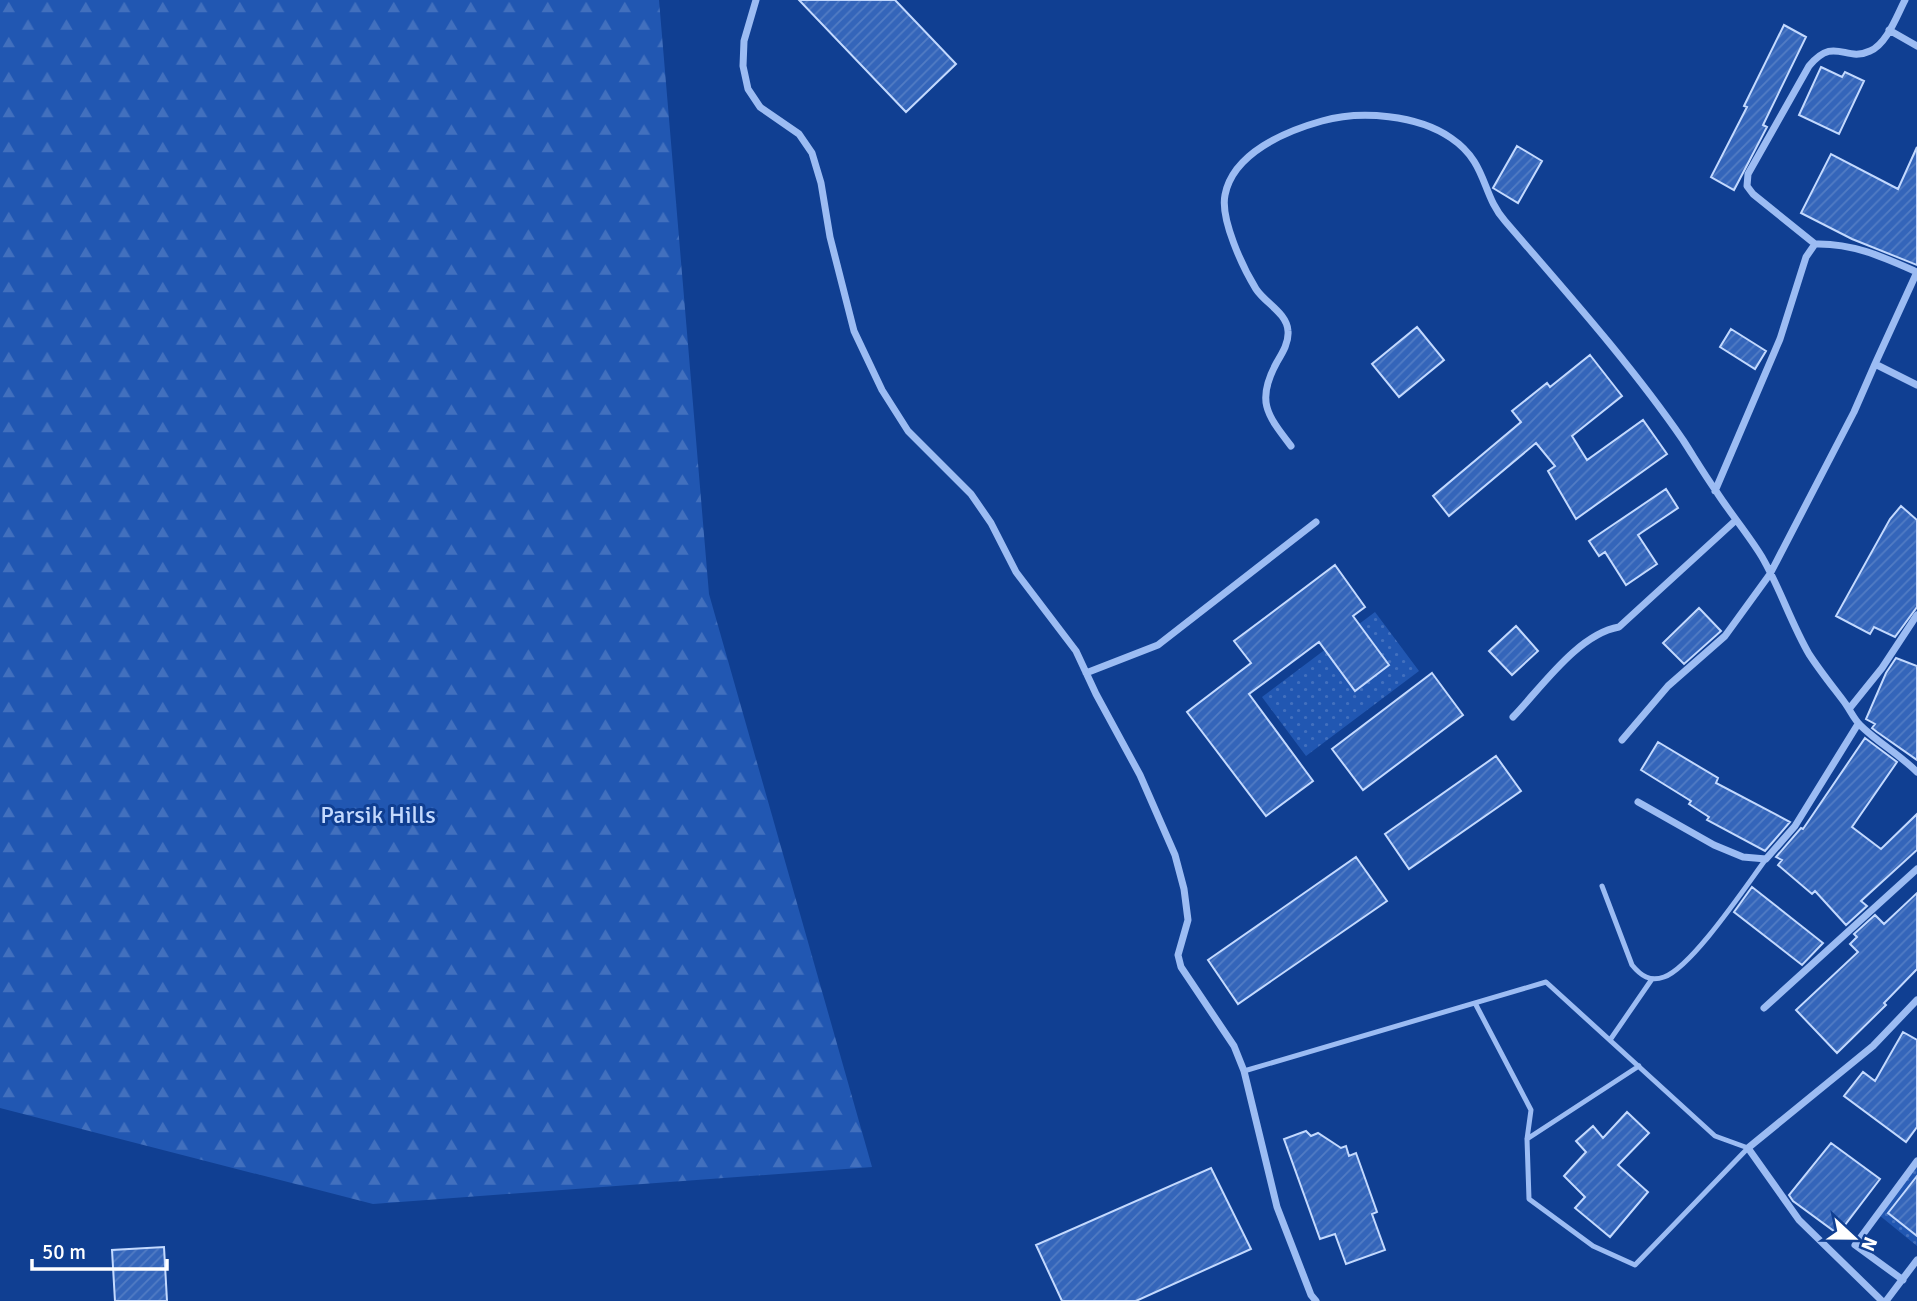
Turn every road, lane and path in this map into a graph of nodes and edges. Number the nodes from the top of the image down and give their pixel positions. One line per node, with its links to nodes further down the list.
1 (756, 0): 15 (street)
2 (1905, 0): 3 (street)
3 (1889, 30): 4 (street); 5 (street)
4 (1917, 46)
5 (1815, 244): 6 (street); 10 (street)
6 (1917, 272): 7 (street)
7 (1875, 364): 8 (street); 13 (street)
8 (1917, 385)
9 (1291, 446): 10 (street)
10 (1715, 491): 11 (street)
11 (1736, 520): 13 (street); 17 (street)
12 (1316, 522): 15 (street)
13 (1770, 574): 16 (street); 19 (street)
14 (1917, 615): 16 (street)
15 (1086, 673): 31 (street)
16 (1849, 709): 18 (street)
17 (1513, 717)
18 (1858, 724): 20 (street); 22 (street)
19 (1622, 740)
20 (1917, 772)
21 (1637, 802): 22 (street)
22 (1766, 859): 25 (lane)
23 (1917, 869): 28 (street)
24 (1602, 886): 25 (lane)
25 (1652, 979): 29 (lane)
26 (1917, 1000): 33 (street)
27 (1475, 1003): 29 (lane); 31 (lane); 32 (lane)
28 (1764, 1008)
29 (1610, 1040): 30 (lane)
30 (1639, 1066): 32 (lane); 33 (lane)
31 (1244, 1072): 37 (street)
32 (1528, 1139): 33 (lane)
33 (1748, 1149): 38 (street)
34 (1917, 1161): 36 (street)
35 (1917, 1260): 36 (street)
36 (1903, 1280): 38 (street)
37 (1316, 1301)
38 (1884, 1301)

